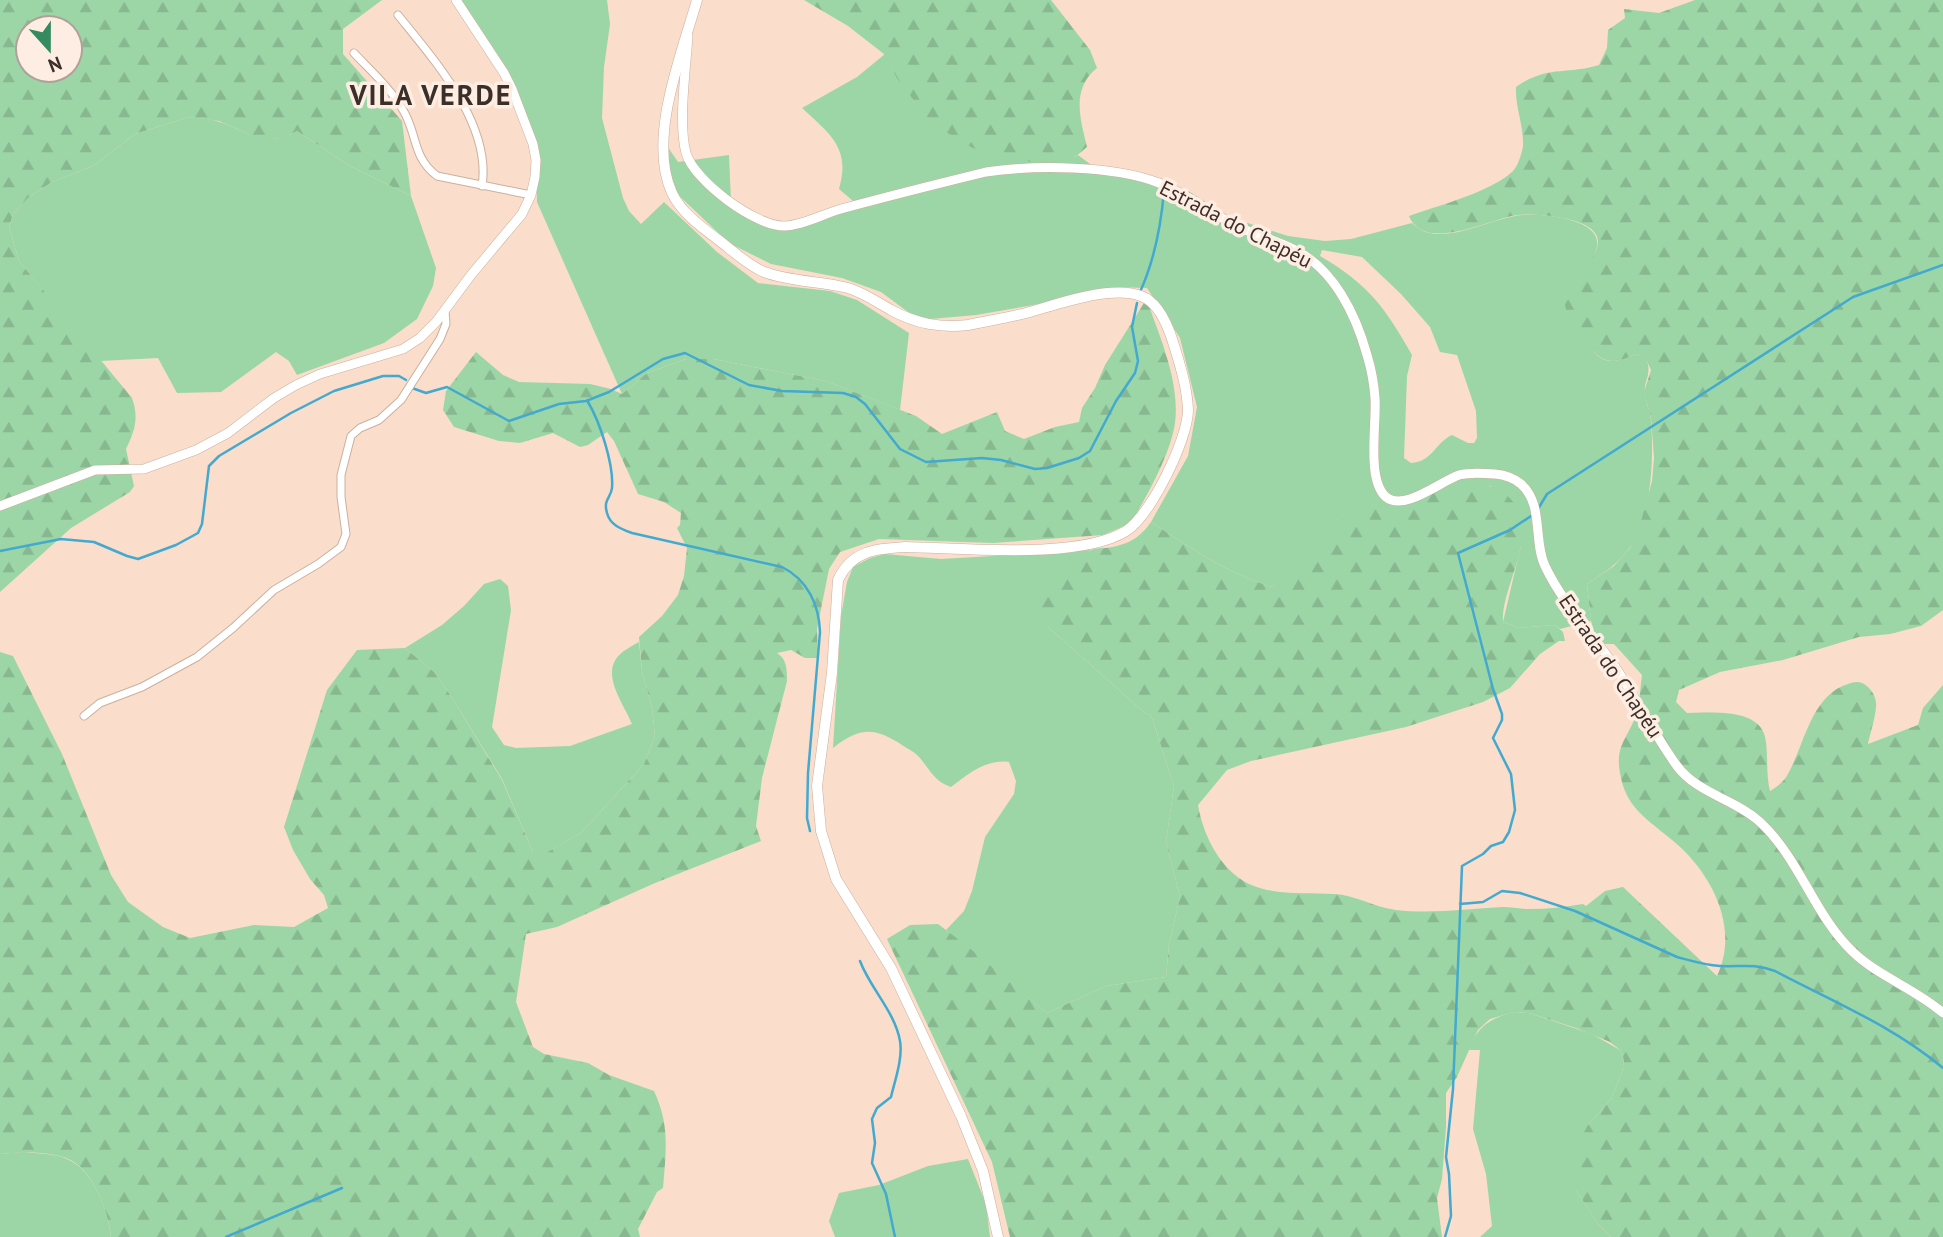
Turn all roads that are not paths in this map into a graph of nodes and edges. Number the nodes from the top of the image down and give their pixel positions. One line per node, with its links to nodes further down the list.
1 (456, 0): 7 (street)
2 (697, 0): 4 (main road)
3 (398, 15): 6 (street)
4 (689, 31): 11 (street, Estrada do Chapéu); 12 (main road)
5 (354, 52): 6 (street)
6 (482, 186): 7 (street)
7 (531, 195): 8 (street)
8 (445, 311): 9 (street); 10 (street)
9 (0, 506)
10 (84, 716)
11 (1943, 1013)
12 (998, 1237)

